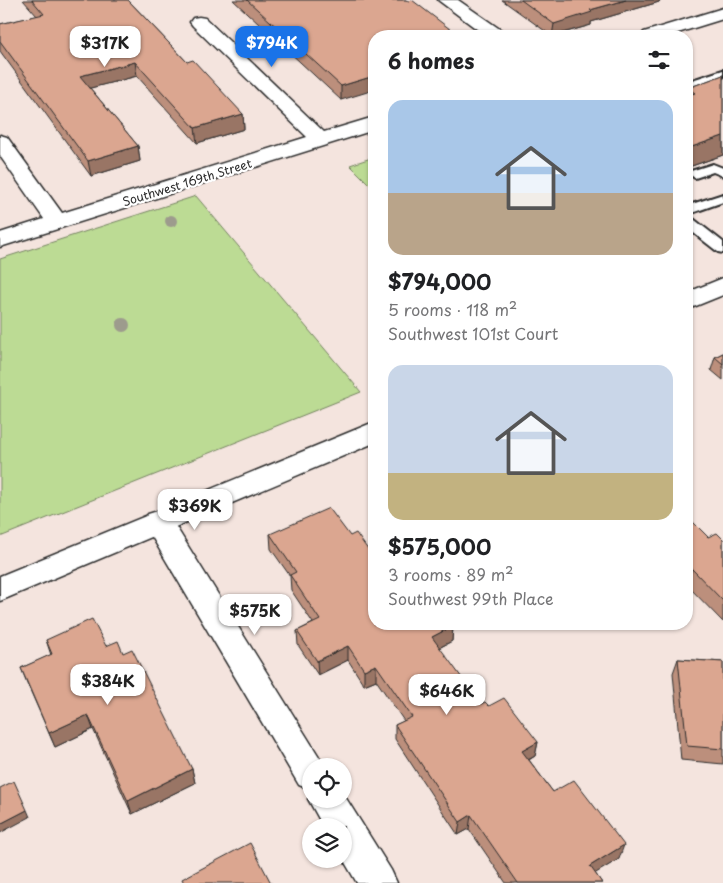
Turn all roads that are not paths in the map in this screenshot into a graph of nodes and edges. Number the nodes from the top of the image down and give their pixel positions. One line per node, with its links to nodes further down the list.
1 (447, 0): 4 (street)
2 (723, 13): 5 (street)
3 (199, 22): 9 (street)
4 (490, 30)
5 (669, 30)
6 (723, 73): 7 (lane)
7 (693, 84)
8 (368, 125): 9 (street, Southwest 169th Street)
9 (321, 140): 15 (street, Southwest 169th Street)
10 (0, 141): 15 (street)
11 (723, 172): 12 (lane)
12 (695, 174)
13 (723, 198): 14 (lane)
14 (693, 209)
15 (57, 222): 17 (street, Southwest 169th Street)
16 (693, 225): 18 (lane)
17 (0, 240)
18 (723, 249)
19 (723, 286): 20 (street)
20 (693, 299)
21 (368, 434): 22 (street)
22 (158, 522): 23 (street); 24 (street)
23 (0, 589)
24 (302, 759)
25 (352, 840): 26 (street)
26 (378, 883)

